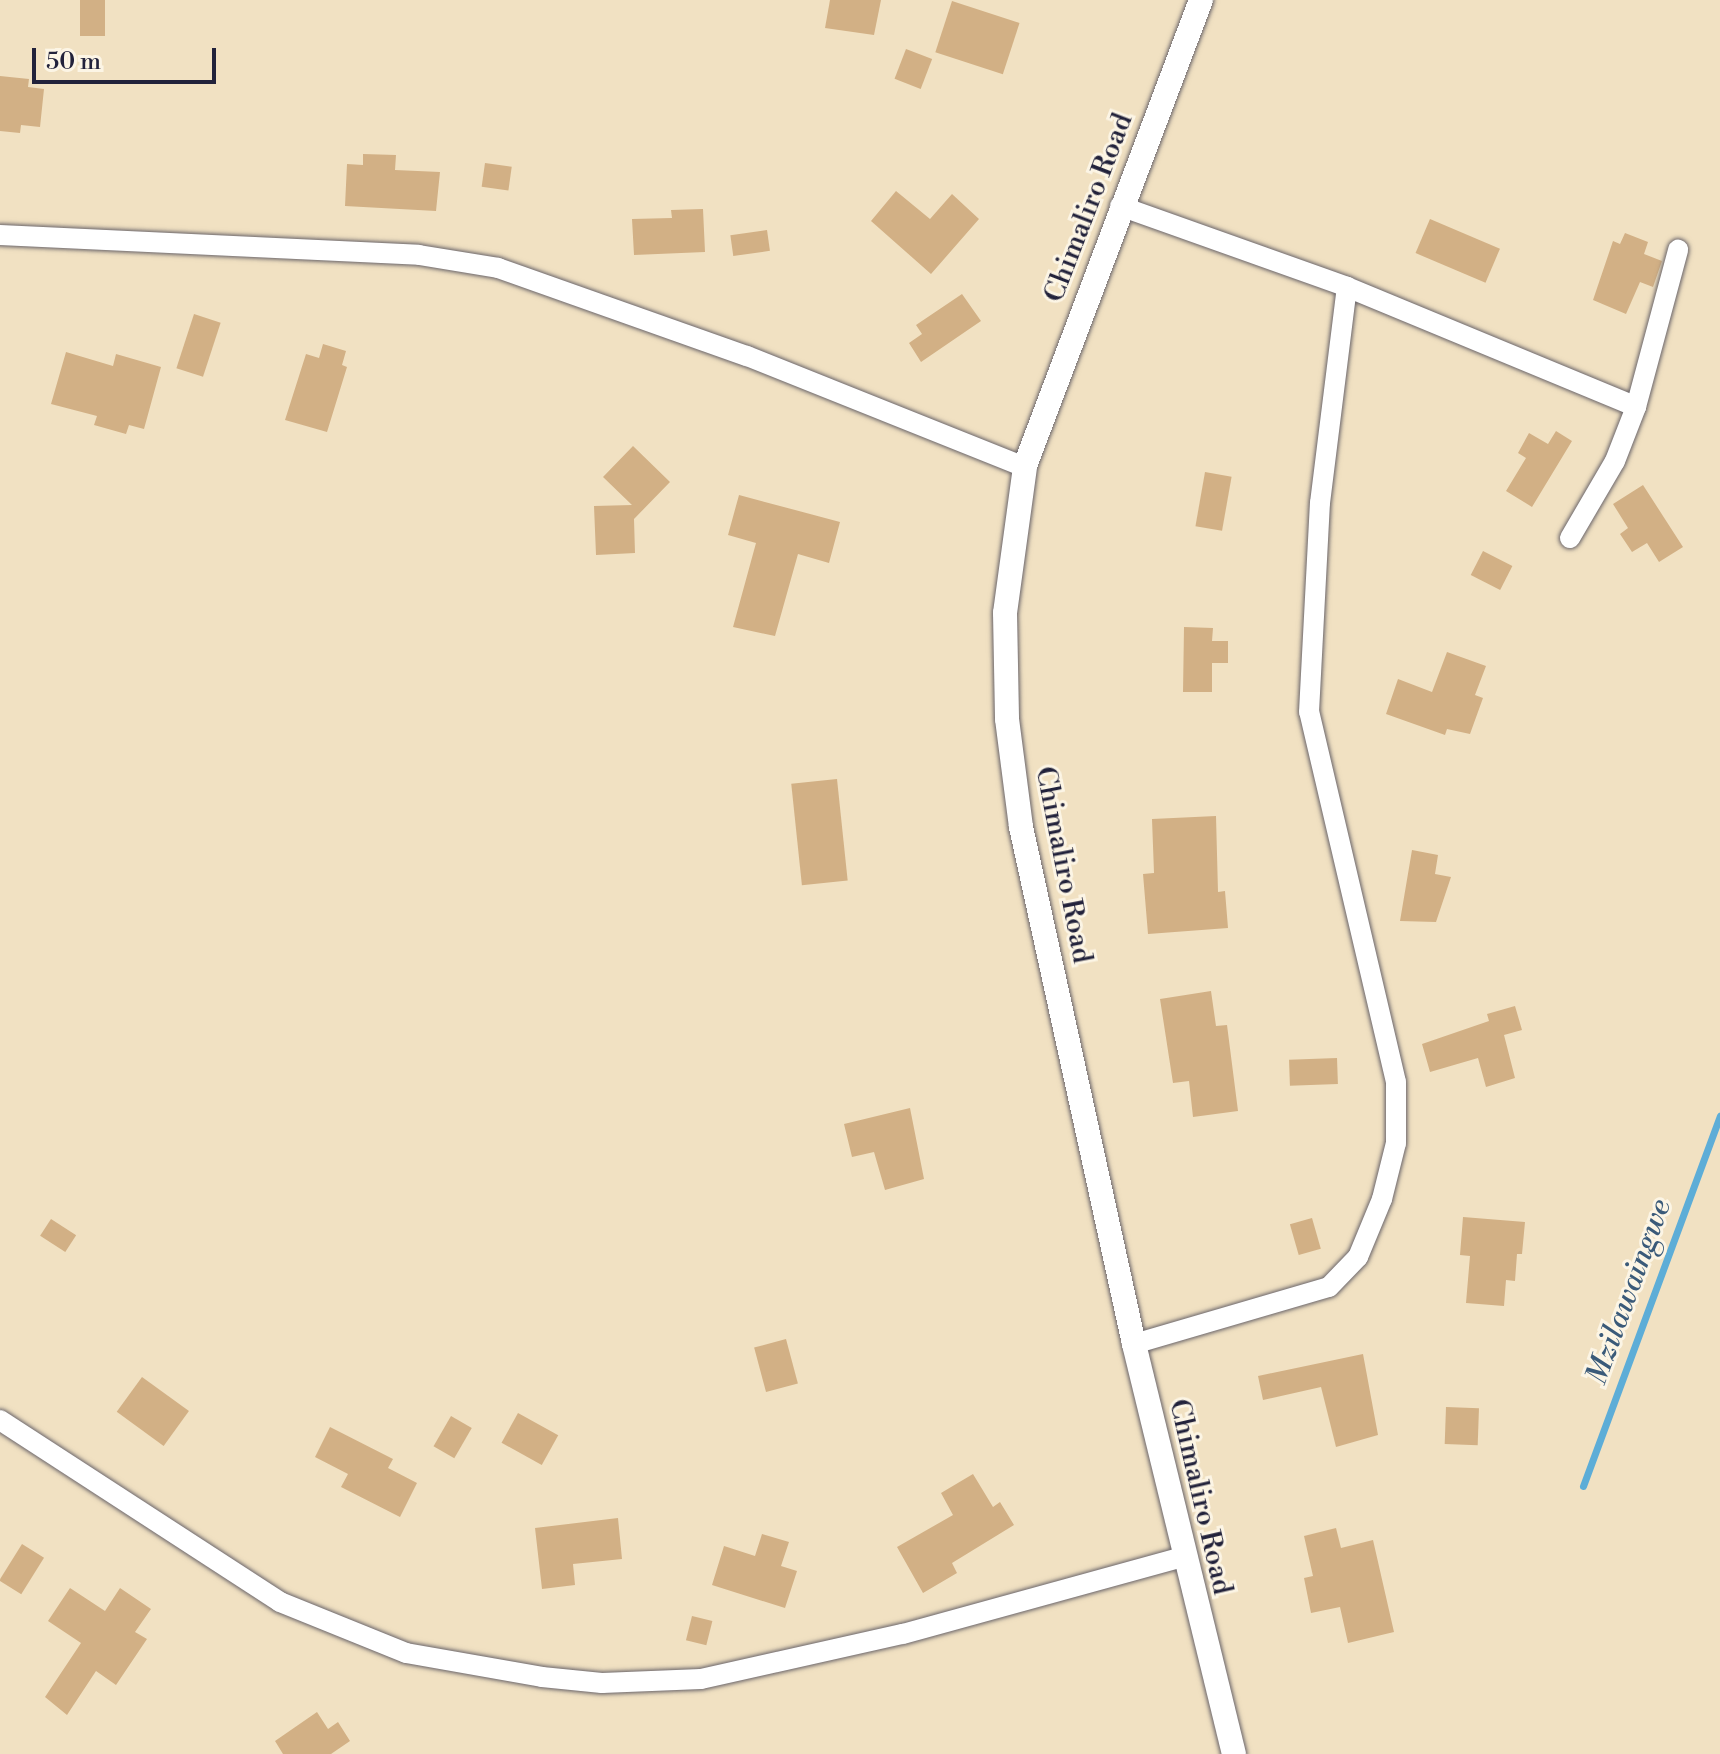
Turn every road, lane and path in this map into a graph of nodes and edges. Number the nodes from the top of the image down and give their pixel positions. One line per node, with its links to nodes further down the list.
1 (1201, 0): 2 (street, Chimaliro Road)
2 (1120, 206): 5 (street); 7 (street, Chimaliro Road)
3 (0, 235): 7 (street)
4 (1678, 250): 6 (street)
5 (1347, 287): 6 (street); 9 (street)
6 (1636, 407): 8 (street)
7 (1025, 467): 9 (street, Chimaliro Road)
8 (1570, 538)
9 (1134, 1344): 11 (street, Chimaliro Road)
10 (0, 1420): 11 (street)
11 (1183, 1557): 12 (street, Chimaliro Road)
12 (1234, 1754)

